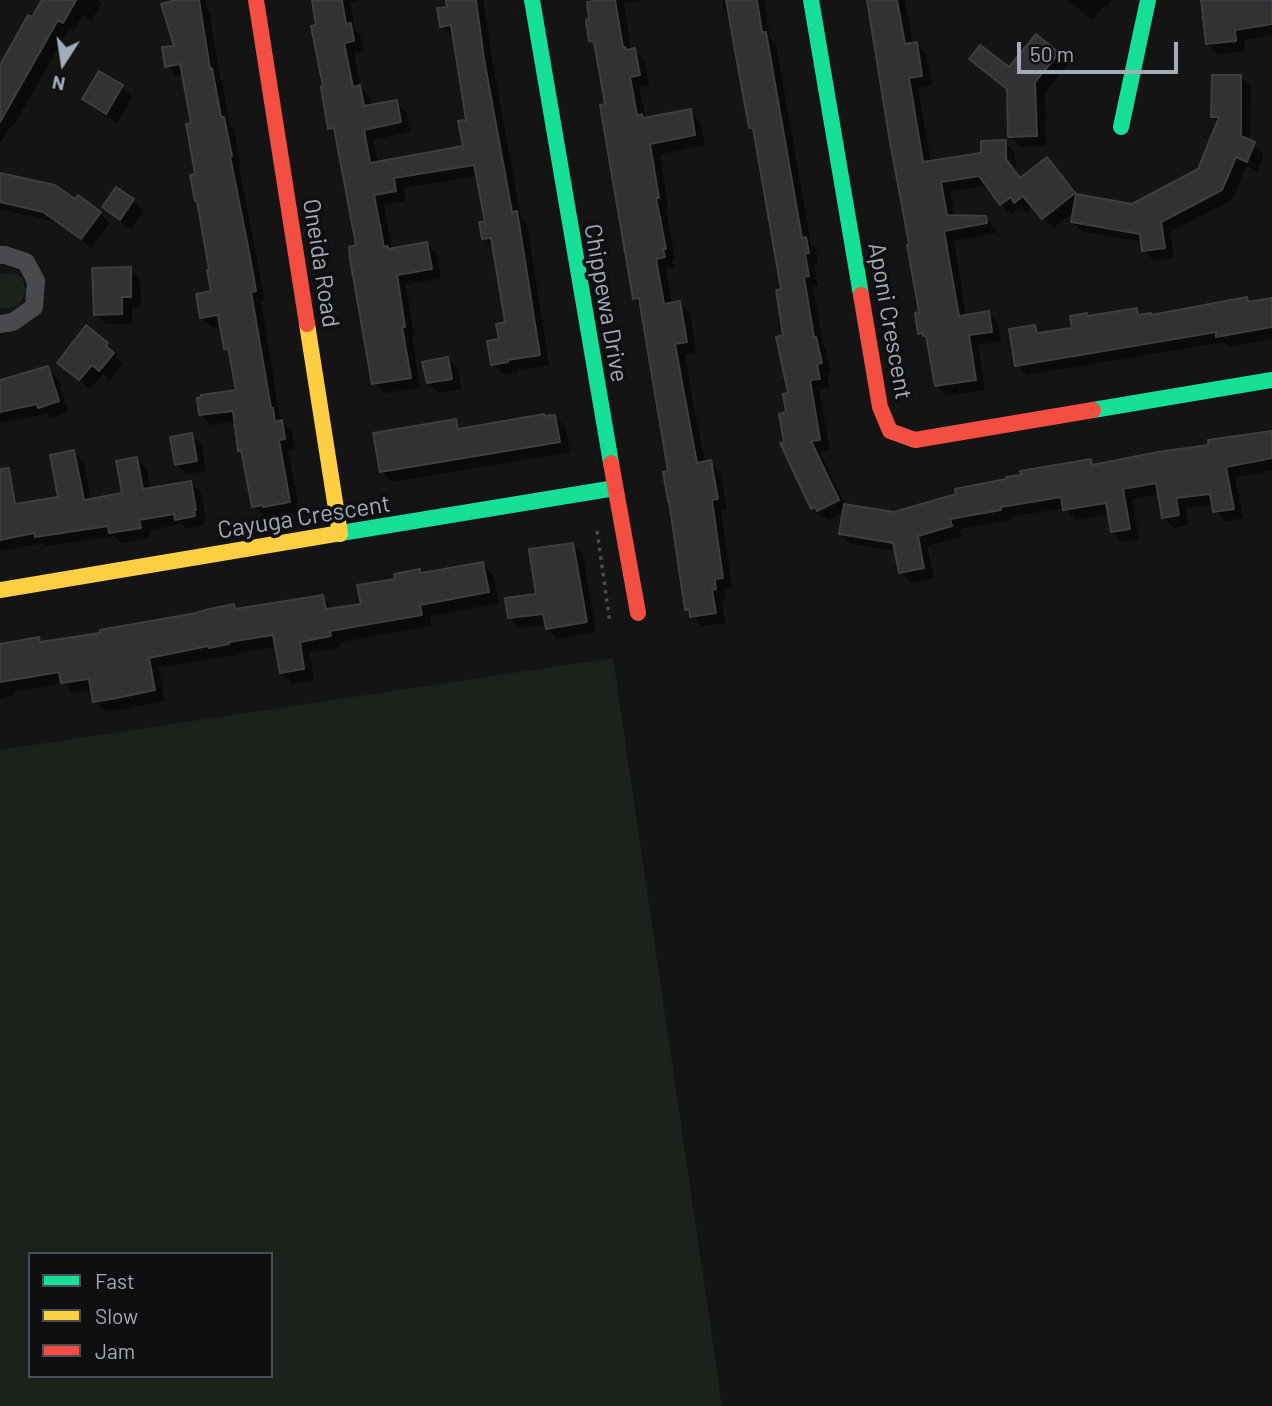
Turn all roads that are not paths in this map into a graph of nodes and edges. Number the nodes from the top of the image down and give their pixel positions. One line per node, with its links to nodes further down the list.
1 (256, 0): 10 (street, Oneida Road)
2 (531, 0): 9 (street, Chippewa Drive)
3 (811, 0): 8 (street, Aponi Crescent)
4 (1148, 0): 5 (street)
5 (1121, 127)
6 (0, 255): 7 (street)
7 (0, 324)
8 (1272, 380)
9 (615, 488): 10 (street, Cayuga Crescent); 12 (street, Chippewa Drive)
10 (340, 534): 11 (street, Cayuga Crescent)
11 (0, 590)
12 (638, 613)

